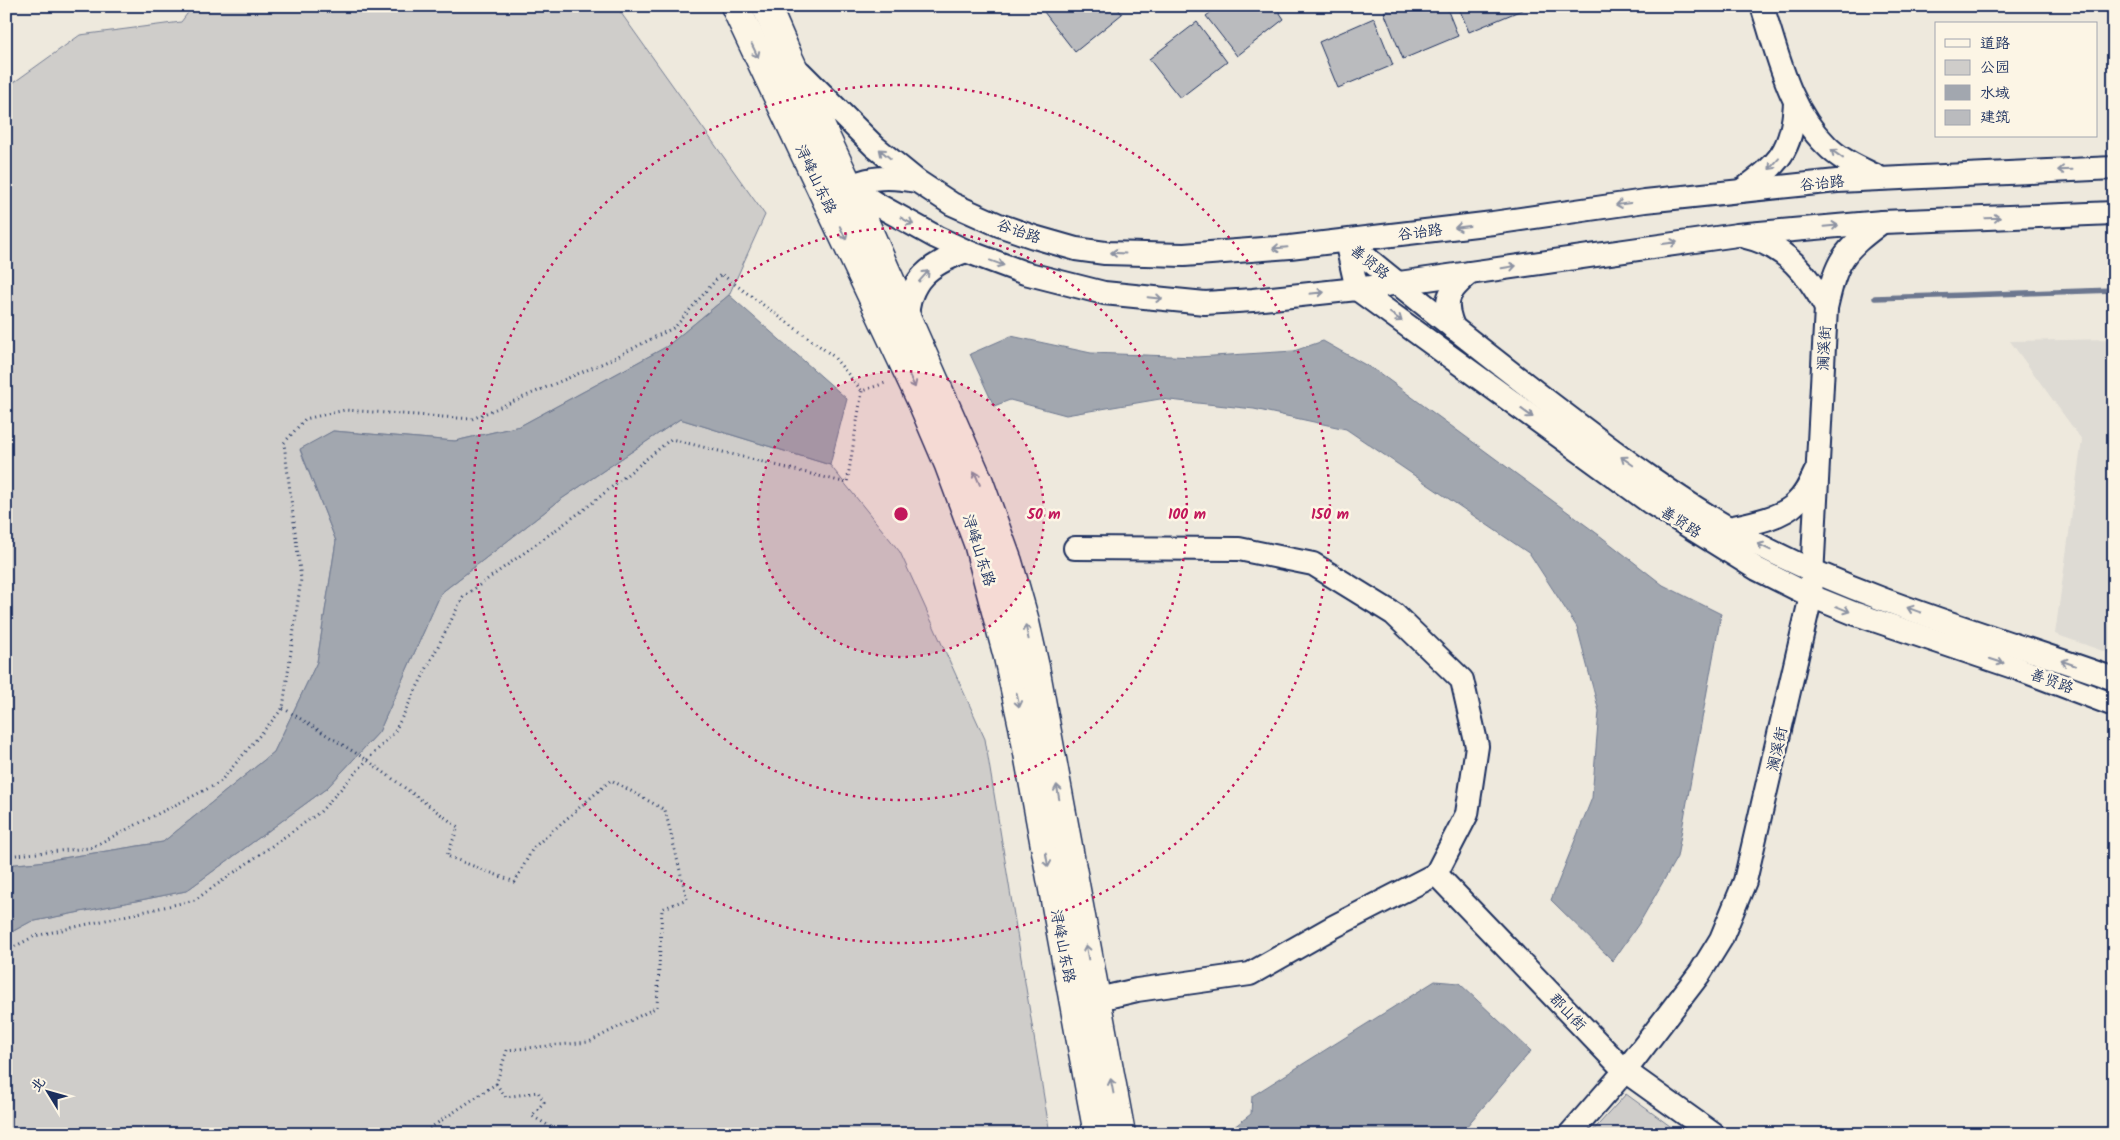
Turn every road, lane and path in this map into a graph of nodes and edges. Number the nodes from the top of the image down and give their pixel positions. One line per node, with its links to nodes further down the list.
1 (735, 6): 6 (main road, 浔峰山东路, one-way to 6)
2 (766, 6): 4 (main road, 浔峰山东路)
3 (1762, 6): 5 (street)
4 (789, 59): 9 (street, 谷诒路, one-way to 4); 10 (main road, 浔峰山东路)
5 (1795, 103): 8 (street, one-way to 5); 11 (street, one-way to 11)
6 (806, 158): 10 (street); 13 (main road, 浔峰山东路)
7 (2114, 168): 8 (street, 谷诒路, one-way to 8)
8 (1880, 178): 11 (street, 谷诒路)
9 (917, 181): 10 (street); 12 (street, 谷诒路)
10 (849, 187): 13 (street); 17 (street, one-way to 17); 24 (main road, 浔峰山东路)
11 (1741, 191): 18 (street, 谷诒路, one-way to 18)
12 (952, 204): 17 (street); 18 (street, 谷诒路, one-way to 12)
13 (829, 205): 40 (main road, 浔峰山东路, one-way to 40)
14 (2114, 213): 15 (street, one-way to 14)
15 (1882, 222): 16 (street, one-way to 15); 23 (street, 澜溪街)
16 (1737, 235): 20 (street, one-way to 16); 23 (street)
17 (936, 237): 19 (street)
18 (1346, 242): 21 (street, 善贤路); 22 (street, 善贤路)
19 (966, 251): 22 (street, one-way to 22); 24 (street, one-way to 19)
20 (1470, 273): 21 (street); 25 (street)
21 (1396, 283): 22 (street); 25 (street, 善贤路)
22 (1357, 288): 32 (street, 善贤路, one-way to 32)
23 (1826, 308): 28 (street, 澜溪街)
24 (907, 320): 40 (main road, 浔峰山东路, one-way to 24)
25 (1454, 329): 29 (street, 善贤路, one-way to 25)
26 (897, 380): 27 (path)
27 (862, 391): 35 (path); 36 (path)
28 (1817, 470): 29 (street); 31 (street, 澜溪街)
29 (1729, 528): 31 (street, 善贤路, one-way to 29)
30 (1075, 548): 38 (street)
31 (1813, 571): 32 (street, 澜溪街); 33 (street, 善贤路, one-way to 31)
32 (1811, 596): 34 (street, 善贤路, one-way to 34); 41 (street, 澜溪街)
33 (2114, 679)
34 (2114, 705)
35 (283, 708): 36 (path); 37 (path)
36 (367, 760): 39 (path); 42 (path)
37 (6, 856)
38 (1436, 874): 40 (street); 41 (street, 郡山街)
39 (6, 951)
40 (1085, 1002): 45 (main road, 浔峰山东路); 46 (main road, 浔峰山东路, one-way to 40)
41 (1625, 1071): 47 (street, 澜溪街); 48 (street, 郡山街)
42 (496, 1084): 43 (path); 44 (path)
43 (421, 1134)
44 (563, 1134)
45 (1098, 1134)
46 (1121, 1134)
47 (1570, 1134)
48 (1713, 1134)

